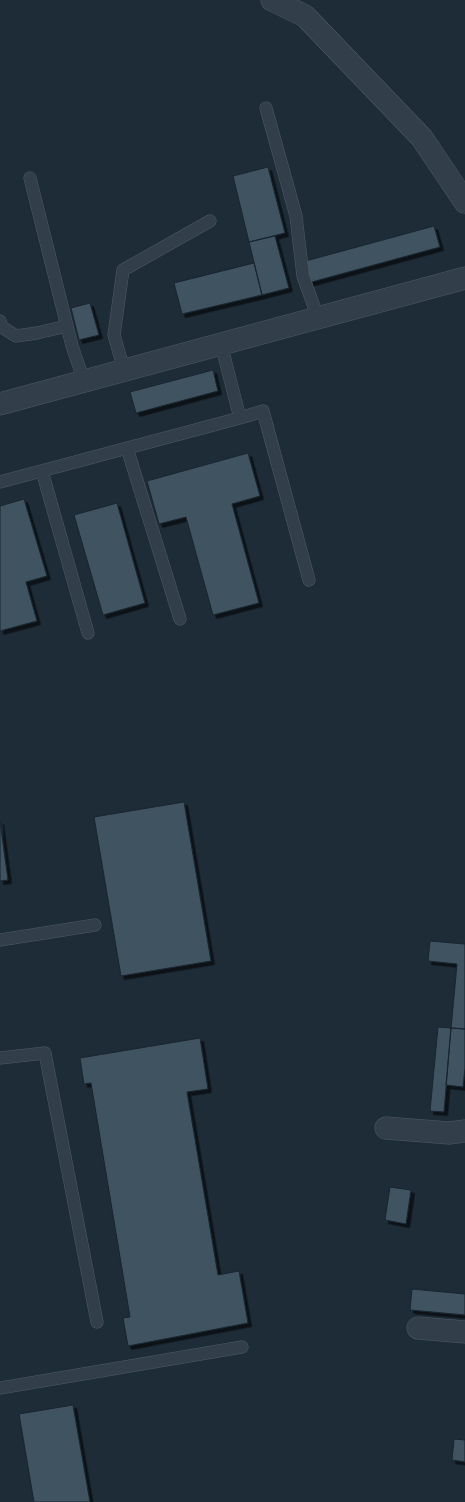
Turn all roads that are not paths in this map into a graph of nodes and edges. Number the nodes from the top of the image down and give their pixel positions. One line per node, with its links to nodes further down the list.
1 (272, 0): 4 (street)
2 (266, 108): 7 (lane)
3 (30, 178): 9 (lane)
4 (465, 202)
5 (210, 221): 11 (lane)
6 (465, 278): 7 (street)
7 (318, 318): 10 (street)
8 (0, 321): 9 (lane)
9 (67, 326): 12 (lane)
10 (221, 344): 11 (street); 14 (lane)
11 (124, 370): 12 (street)
12 (84, 381): 13 (street)
13 (0, 404)
14 (240, 418): 15 (lane); 18 (lane)
15 (127, 448): 16 (lane); 19 (lane)
16 (42, 470): 17 (lane); 20 (lane)
17 (0, 482)
18 (310, 580)
19 (180, 619)
20 (88, 633)
21 (95, 925): 22 (lane)
22 (0, 940)
23 (0, 1058): 26 (lane)
24 (386, 1128): 25 (street)
25 (465, 1131)
26 (97, 1322)
27 (418, 1328): 28 (street)
28 (465, 1332)
29 (242, 1347): 30 (lane)
30 (0, 1388)

